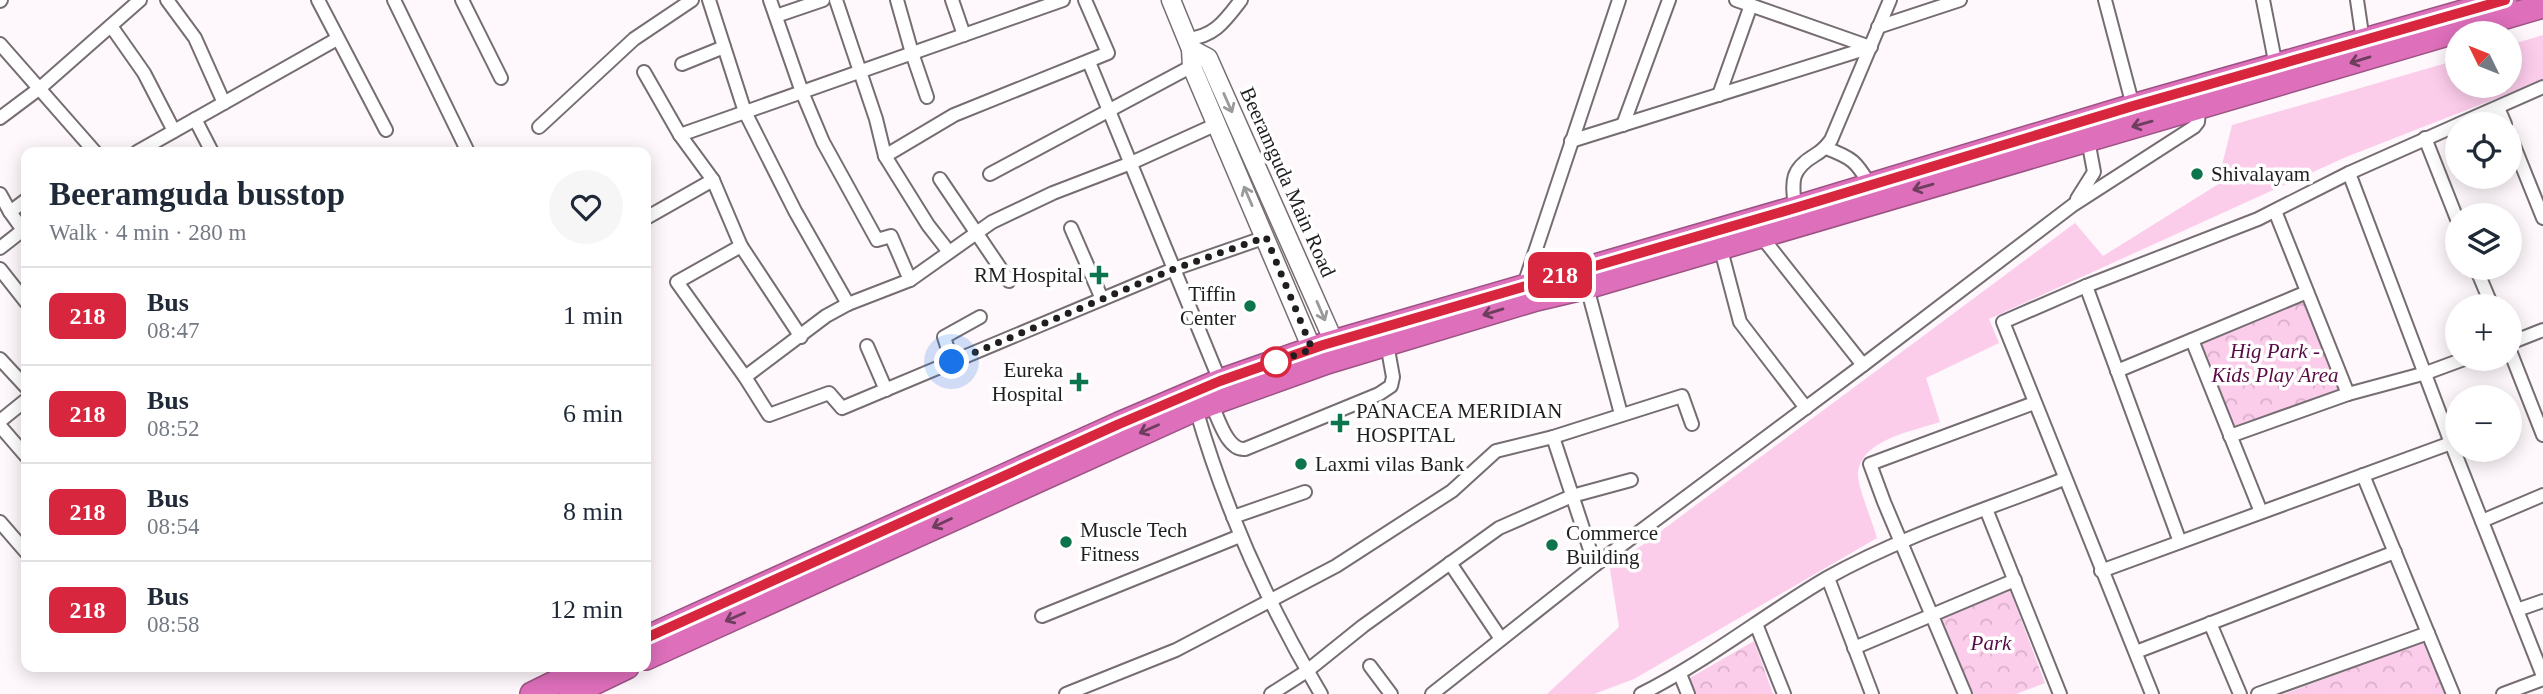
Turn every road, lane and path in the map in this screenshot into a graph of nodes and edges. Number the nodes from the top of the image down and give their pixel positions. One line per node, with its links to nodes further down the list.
1 (140, 0): 30 (street)
2 (167, 0): 51 (street)
3 (318, 0): 33 (street)
4 (394, 0): 74 (street)
5 (462, 0): 45 (street)
6 (692, 0): 63 (street)
7 (709, 0): 36 (street)
8 (770, 0): 29 (street)
9 (823, 0): 29 (street)
10 (836, 0): 44 (street)
11 (897, 0): 38 (street)
12 (952, 0): 32 (street)
13 (1063, 0): 32 (street)
14 (1085, 0): 40 (street)
15 (1171, 0): 39 (main road, Beeramguda Main Road)
16 (1241, 0): 39 (street)
17 (1619, 0): 70 (street)
18 (1669, 0): 62 (street)
19 (1737, 0): 26 (street)
20 (1890, 0): 31 (street)
21 (1960, 0): 25 (street)
22 (2105, 0): 52 (street)
23 (2263, 0): 42 (street)
24 (2357, 0): 34 (street)
25 (1941, 3): 31 (street)
26 (1751, 5): 37 (street); 49 (street)
27 (2534, 5): 28 (highway)
28 (2502, 7): 34 (highway); 53 (highway, one-way to 53)
29 (776, 16): 48 (street)
30 (111, 26): 47 (street); 66 (street)
31 (1878, 27): 37 (street)
32 (964, 35): 38 (street)
33 (337, 39): 51 (street); 64 (street)
34 (2363, 41): 42 (highway)
35 (0, 44): 47 (street)
36 (724, 47): 41 (street); 55 (street)
37 (1871, 47): 49 (street); 75 (street)
38 (912, 53): 44 (street); 50 (street)
39 (1195, 53): 56 (street); 61 (main road, Beeramguda Main Road); 122 (main road, Beeramguda Main Road, one-way to 122)
40 (1089, 62): 56 (street); 76 (street)
41 (682, 64)
42 (2276, 66): 52 (highway)
43 (644, 72): 67 (street)
44 (859, 72): 48 (street); 76 (street)
45 (501, 78)
46 (2543, 87): 54 (street)
47 (40, 88): 59 (street); 71 (street)
48 (802, 92): 55 (street); 107 (street)
49 (1719, 95): 62 (street)
50 (927, 97)
51 (224, 103): 60 (street)
52 (2133, 106): 83 (highway)
53 (2199, 108): 69 (highway, one-way to 69); 87 (street)
54 (2498, 108): 57 (street); 58 (street)
55 (745, 112): 67 (street); 115 (street)
56 (1110, 112): 77 (street); 80 (street)
57 (2489, 112)
58 (2500, 112)
59 (0, 117)
60 (195, 119): 66 (street); 73 (street)
61 (1217, 124): 77 (street); 98 (main road, Beeramguda Main Road, one-way to 61)
62 (1623, 125): 70 (street)
63 (539, 127)
64 (386, 130)
65 (2445, 130): 68 (street)
66 (174, 131): 72 (street)
67 (680, 135): 82 (street)
68 (2425, 138): 79 (street); 85 (street)
69 (2088, 140): 87 (street); 97 (highway, one-way to 97)
70 (1571, 141): 109 (street)
71 (91, 147)
72 (146, 147)
73 (209, 147)
74 (466, 147)
75 (1826, 148): 83 (street); 88 (street)
76 (885, 156): 103 (street)
77 (1131, 163): 96 (street); 106 (street)
78 (2522, 166): 92 (street)
79 (2349, 173): 89 (street); 130 (street)
80 (990, 174)
81 (940, 179): 96 (street)
82 (713, 180): 91 (street); 99 (street)
83 (1870, 185): 88 (highway)
84 (0, 194): 90 (street)
85 (2451, 203)
86 (21, 204): 90 (street)
87 (2073, 205): 126 (street)
88 (1795, 208): 101 (highway)
89 (2274, 211): 110 (street); 112 (street)
90 (10, 212): 93 (street)
91 (651, 215)
92 (2543, 218)
93 (21, 227)
94 (1071, 228): 114 (street)
95 (21, 232): 102 (street)
96 (975, 234): 103 (street); 108 (street)
97 (1760, 236): 100 (highway); 126 (street)
98 (1266, 237): 106 (street); 122 (main road, Beeramguda Main Road)
99 (741, 246): 118 (street); 131 (street)
100 (1720, 246): 101 (highway); 139 (street)
101 (1688, 247): 104 (highway)
102 (0, 248)
103 (949, 252): 107 (street)
104 (1659, 256): 109 (highway); 111 (highway)
105 (0, 269): 113 (street)
106 (1174, 269): 114 (street); 132 (street)
107 (910, 280): 115 (street)
108 (1009, 281)
109 (1524, 285): 122 (highway)
110 (2086, 286): 128 (street); 136 (street)
111 (1587, 287): 121 (highway, one-way to 121); 140 (street)
112 (2307, 292): 120 (street); 135 (street)
113 (21, 296)
114 (1102, 299): 125 (street)
115 (848, 304): 118 (street)
116 (980, 317): 125 (street)
117 (2543, 330): 119 (street)
118 (801, 337): 131 (street)
119 (2522, 338)
120 (2192, 340): 128 (street); 145 (street)
121 (1387, 344): 138 (highway); 138 (street)
122 (1323, 345): 132 (highway)
123 (867, 346): 134 (street)
124 (0, 359): 133 (street)
125 (952, 362): 134 (street)
126 (1863, 365): 139 (street)
127 (2445, 366): 130 (street)
128 (2117, 371): 164 (street)
129 (2518, 371): 144 (street)
130 (2426, 373): 135 (street); 143 (street)
131 (745, 376): 134 (street)
132 (1220, 381): 151 (highway)
133 (21, 382)
134 (886, 390)
135 (2348, 394): 145 (street)
136 (2034, 403): 152 (street); 163 (street)
137 (21, 404): 141 (street)
138 (1204, 406): 151 (highway, one-way to 151); 159 (street)
139 (1806, 408): 168 (street)
140 (1621, 414): 142 (street); 146 (street)
141 (0, 423): 148 (street)
142 (1692, 424)
143 (2445, 426)
144 (2541, 426)
145 (2230, 436): 158 (street)
146 (1553, 437): 156 (street); 172 (street)
147 (2445, 445): 150 (street)
148 (21, 450)
149 (2459, 462): 160 (street)
150 (2363, 475): 158 (street); 166 (street)
151 (1016, 479): 180 (highway); 184 (highway, one-way to 184)
152 (2064, 479): 157 (street); 169 (street)
153 (1631, 480): 156 (street)
154 (1305, 492): 159 (street)
155 (2543, 495): 160 (street)
156 (1572, 496): 167 (street); 168 (street)
157 (1986, 509): 163 (street); 171 (street)
158 (2261, 512): 164 (street)
159 (1233, 517): 162 (street)
160 (2482, 521): 174 (street)
161 (0, 522): 165 (street)
162 (1240, 536): 172 (street); 175 (street)
163 (1902, 541): 170 (street); 176 (street)
164 (2180, 542): 169 (street)
165 (21, 546)
166 (2395, 552): 178 (street); 179 (street)
167 (1450, 563): 181 (street); 186 (street)
168 (1595, 565): 181 (street)
169 (2101, 571): 183 (street)
170 (1828, 578): 177 (street); 182 (street)
171 (2015, 580): 176 (street); 204 (street)
172 (1269, 601): 186 (street); 194 (street)
173 (2543, 601): 174 (street)
174 (2518, 610): 190 (street)
175 (1042, 615)
176 (1933, 615): 182 (street); 203 (street)
177 (1756, 624): 189 (street); 201 (street)
178 (2210, 624): 183 (street); 206 (street)
179 (2428, 633): 207 (street); 208 (street)
180 (651, 636)
181 (1501, 639): 191 (street)
182 (1854, 649): 202 (street)
183 (2136, 652): 205 (street)
184 (651, 656)
185 (1370, 666): 197 (street)
186 (1307, 671): 195 (street); 196 (street)
187 (577, 672): 192 (highway)
188 (617, 672): 193 (highway)
189 (1680, 674): 199 (street); 200 (street)
190 (2543, 677): 209 (street)
191 (1449, 689): 198 (street)
192 (533, 694)
193 (571, 694)
194 (1066, 694)
195 (1271, 694)
196 (1321, 694)
197 (1391, 694)
198 (1432, 694)
199 (1641, 694)
200 (1688, 694)
201 (1784, 694)
202 (1872, 694)
203 (1965, 694)
204 (2060, 694)
205 (2152, 694)
206 (2240, 694)
207 (2258, 694)
208 (2453, 694)
209 (2502, 694)

